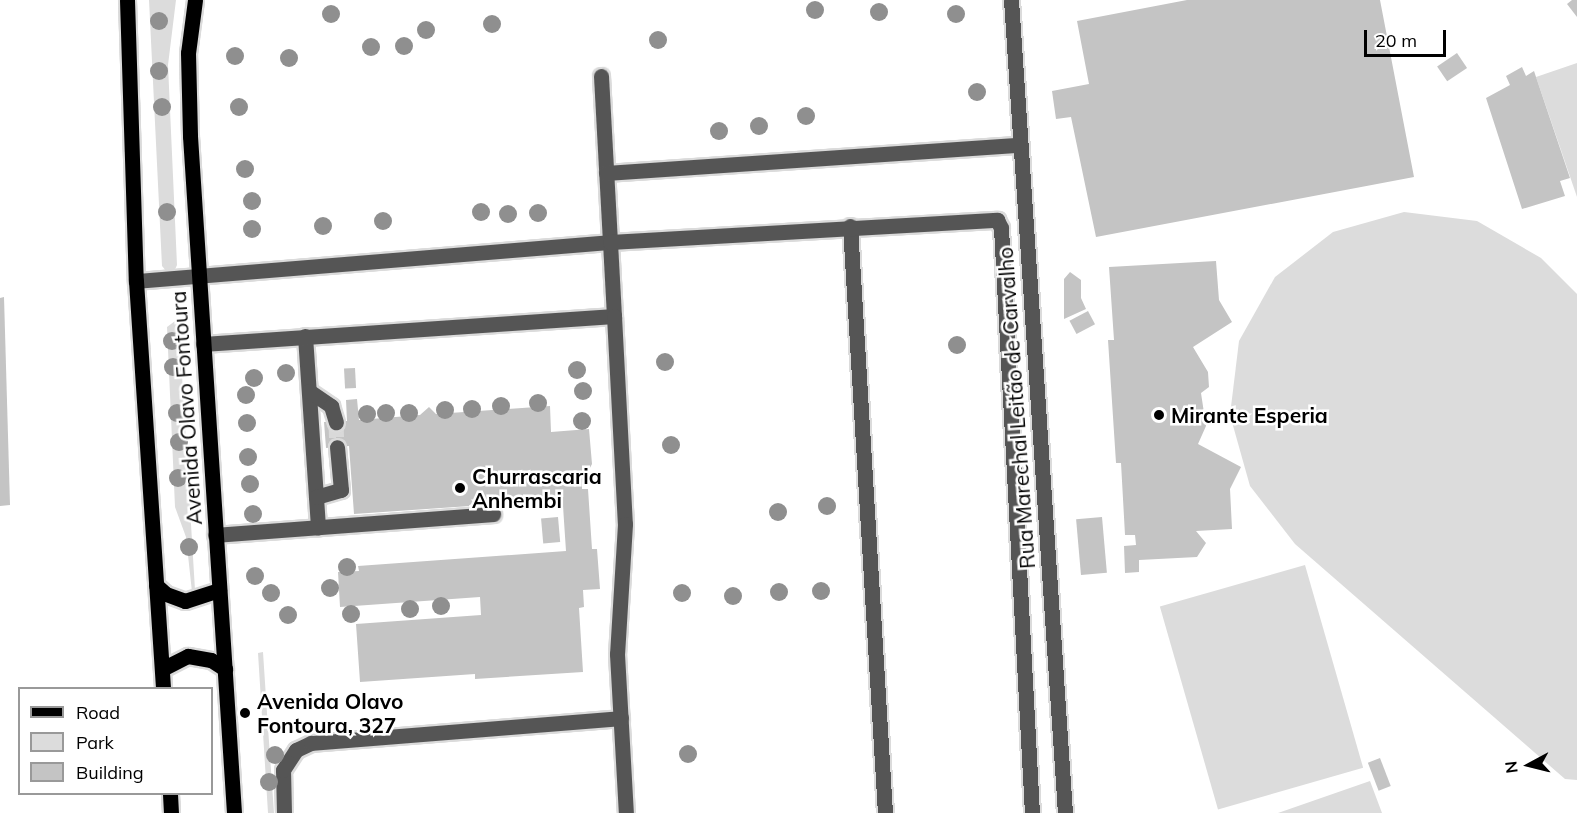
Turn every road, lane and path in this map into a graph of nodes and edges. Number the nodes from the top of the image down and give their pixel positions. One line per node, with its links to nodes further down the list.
1 (127, 0): 10 (main road, Avenida Olavo Fontoura)
2 (195, 0): 9 (main road, Avenida Olavo Fontoura)
3 (1011, 0): 5 (street, Rua Marechal Leitão de Carvalho)
4 (601, 76): 6 (street)
5 (1018, 145): 6 (street); 34 (street, Rua Marechal Leitão de Carvalho)
6 (606, 173): 8 (street)
7 (850, 226): 8 (street); 32 (street); 33 (street)
8 (610, 242): 9 (street); 11 (street)
9 (198, 275): 10 (street); 13 (main road, Avenida Olavo Fontoura)
10 (136, 281): 21 (main road, Avenida Olavo Fontoura)
11 (614, 316): 12 (street); 26 (street)
12 (305, 336): 13 (street); 14 (street)
13 (203, 344): 20 (main road, Avenida Olavo Fontoura)
14 (309, 391): 15 (street); 17 (street)
15 (336, 422)
16 (337, 447): 17 (street)
17 (316, 497): 19 (street)
18 (493, 514): 19 (street)
19 (318, 528): 20 (street)
20 (215, 534): 22 (main road, Avenida Olavo Fontoura)
21 (156, 585): 22 (main road); 23 (main road, Avenida Olavo Fontoura)
22 (219, 590): 24 (main road, Avenida Olavo Fontoura)
23 (162, 669): 24 (main road); 25 (main road, Avenida Olavo Fontoura)
24 (225, 669): 29 (main road, Avenida Olavo Fontoura)
25 (163, 687)
26 (621, 718): 30 (street); 31 (street)
27 (170, 795): 28 (main road)
28 (171, 813)
29 (234, 813)
30 (284, 813)
31 (626, 813)
32 (885, 813)
33 (1032, 813)
34 (1065, 813)

